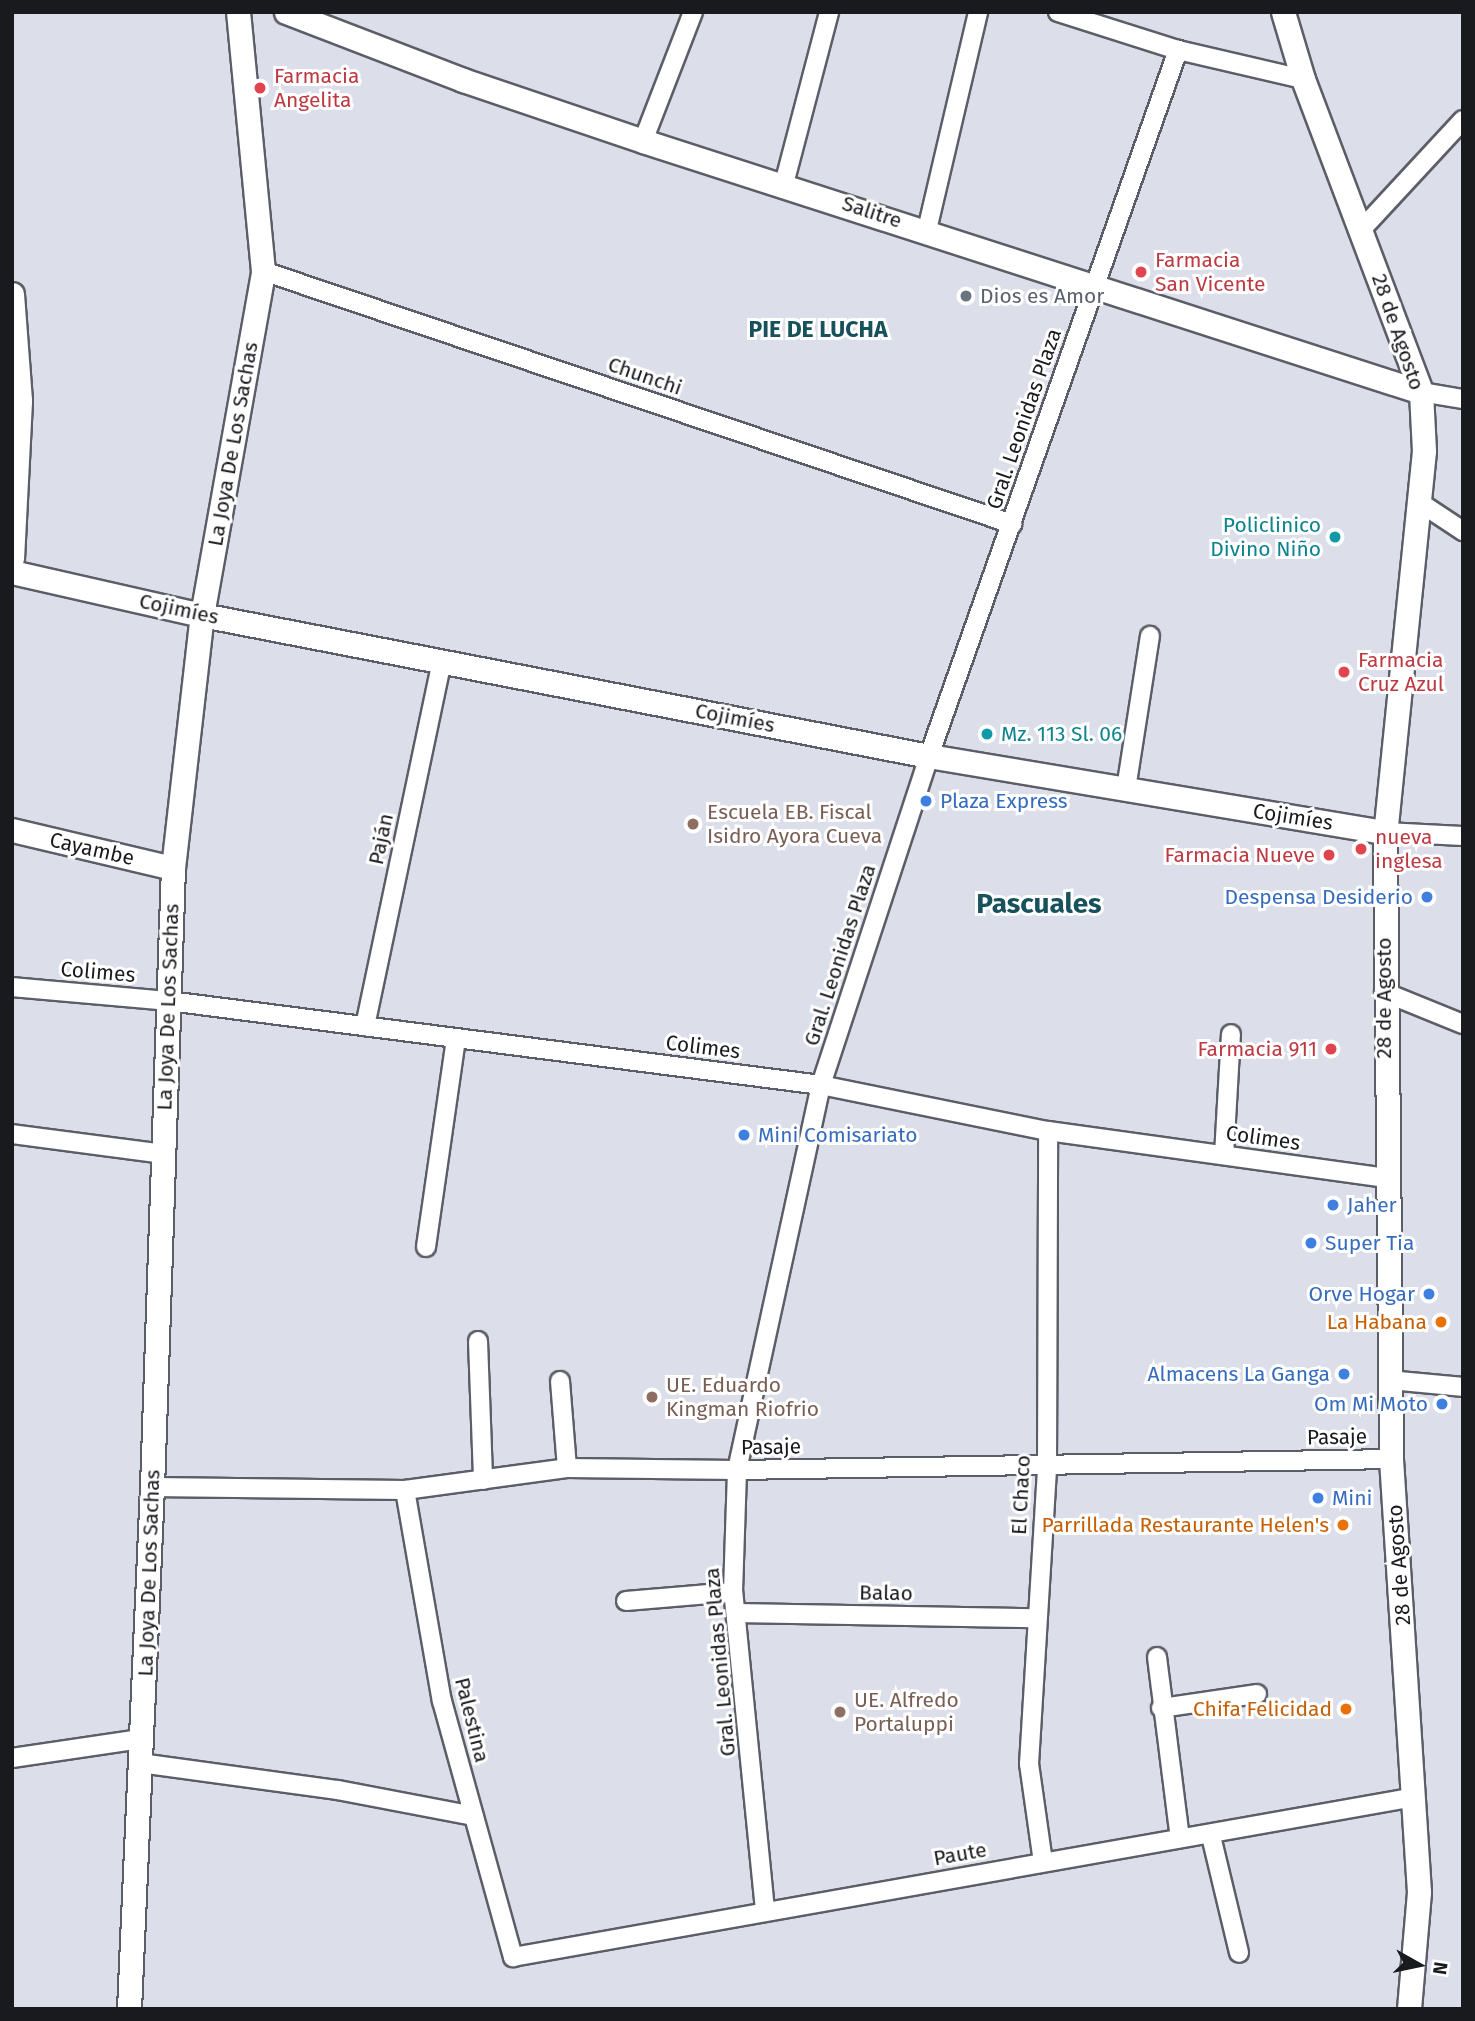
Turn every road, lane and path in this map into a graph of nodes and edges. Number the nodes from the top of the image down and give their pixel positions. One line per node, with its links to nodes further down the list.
1 (238, 12): 15 (street, La Joya De Los Sachas)
2 (286, 12): 11 (street, Salitre)
3 (693, 12): 11 (street)
4 (829, 12): 12 (street)
5 (978, 12): 13 (street)
6 (1058, 12): 8 (street)
7 (1283, 12): 9 (street, 28 de Agosto)
8 (1178, 50): 9 (street); 16 (street, Gral. Leonidas Plaza)
9 (1303, 79): 14 (street, 28 de Agosto)
10 (1463, 120): 14 (street)
11 (643, 141): 12 (street, Salitre)
12 (784, 184): 13 (street, Salitre)
13 (927, 230): 16 (street, Salitre)
14 (1361, 230): 18 (street, 28 de Agosto)
15 (263, 271): 21 (street, Chunchi); 25 (street, La Joya De Los Sachas)
16 (1094, 287): 18 (street, Salitre); 21 (street, Gral. Leonidas Plaza)
17 (12, 294): 23 (street)
18 (1421, 391): 19 (street, Salitre); 20 (street, 28 de Agosto)
19 (1463, 399)
20 (1419, 502): 22 (street); 31 (street, 28 de Agosto)
21 (1012, 524): 28 (street, Gral. Leonidas Plaza)
22 (1463, 531)
23 (12, 558)
24 (12, 572): 25 (street, Cojimíes)
25 (202, 615): 27 (street, Cojimíes); 33 (street, La Joya De Los Sachas)
26 (1150, 636): 29 (street)
27 (442, 661): 28 (street, Cojimíes); 38 (street, Paján)
28 (929, 756): 29 (street, Cojimíes); 41 (street, Gral. Leonidas Plaza)
29 (1126, 789): 31 (street, Cojimíes)
30 (12, 830): 33 (street, Cayambe)
31 (1385, 832): 32 (street, Cojimíes); 35 (street, 28 de Agosto)
32 (1463, 835)
33 (173, 868): 36 (street, La Joya De Los Sachas)
34 (12, 987): 36 (street, Colimes)
35 (1384, 992): 37 (street); 46 (street, 28 de Agosto)
36 (169, 1001): 38 (street, Colimes); 44 (street, La Joya De Los Sachas)
37 (1463, 1024)
38 (365, 1026): 40 (street, Colimes)
39 (1231, 1034): 45 (street)
40 (457, 1039): 41 (street, Colimes); 47 (street)
41 (821, 1085): 42 (street, Colimes); 55 (street, Gral. Leonidas Plaza)
42 (1048, 1130): 45 (street, Colimes); 53 (street, El Chaco)
43 (12, 1134): 44 (street)
44 (163, 1154): 57 (street, La Joya De Los Sachas)
45 (1224, 1155): 46 (street, Colimes)
46 (1385, 1178): 49 (street, 28 de Agosto)
47 (426, 1247)
48 (478, 1341): 56 (street)
49 (1389, 1380): 51 (street); 52 (street, 28 de Agosto)
50 (560, 1381): 54 (street)
51 (1463, 1387)
52 (1391, 1459): 53 (street, Pasaje); 69 (street, 28 de Agosto)
53 (1047, 1466): 55 (street, Pasaje); 62 (street, El Chaco)
54 (567, 1468): 55 (street, Pasaje); 56 (street, Pasaje)
55 (737, 1470): 59 (street, Gral. Leonidas Plaza)
56 (483, 1480): 58 (street, Pasaje)
57 (152, 1487): 58 (street, Pasaje); 66 (street, La Joya De Los Sachas)
58 (405, 1490): 70 (street, Palestina)
59 (733, 1592): 60 (street); 61 (street, Gral. Leonidas Plaza)
60 (626, 1601)
61 (736, 1613): 62 (street, Balao); 74 (street, Gral. Leonidas Plaza)
62 (1035, 1618): 73 (street, El Chaco)
63 (1157, 1657): 65 (street)
64 (1257, 1694): 65 (street)
65 (1161, 1708): 72 (street)
66 (141, 1739): 67 (street); 68 (street, La Joya De Los Sachas)
67 (12, 1758)
68 (140, 1763): 70 (street); 77 (street, La Joya De Los Sachas)
69 (1415, 1797): 71 (street, Paute); 78 (street, 28 de Agosto)
70 (474, 1816): 76 (street, Palestina)
71 (1211, 1836): 72 (street, Paute); 75 (street)
72 (1180, 1838): 73 (street, Paute)
73 (1043, 1862): 74 (street, Paute)
74 (765, 1910): 76 (street, Paute)
75 (1239, 1953)
76 (513, 1957)
77 (129, 2009)
78 (1409, 2009)

